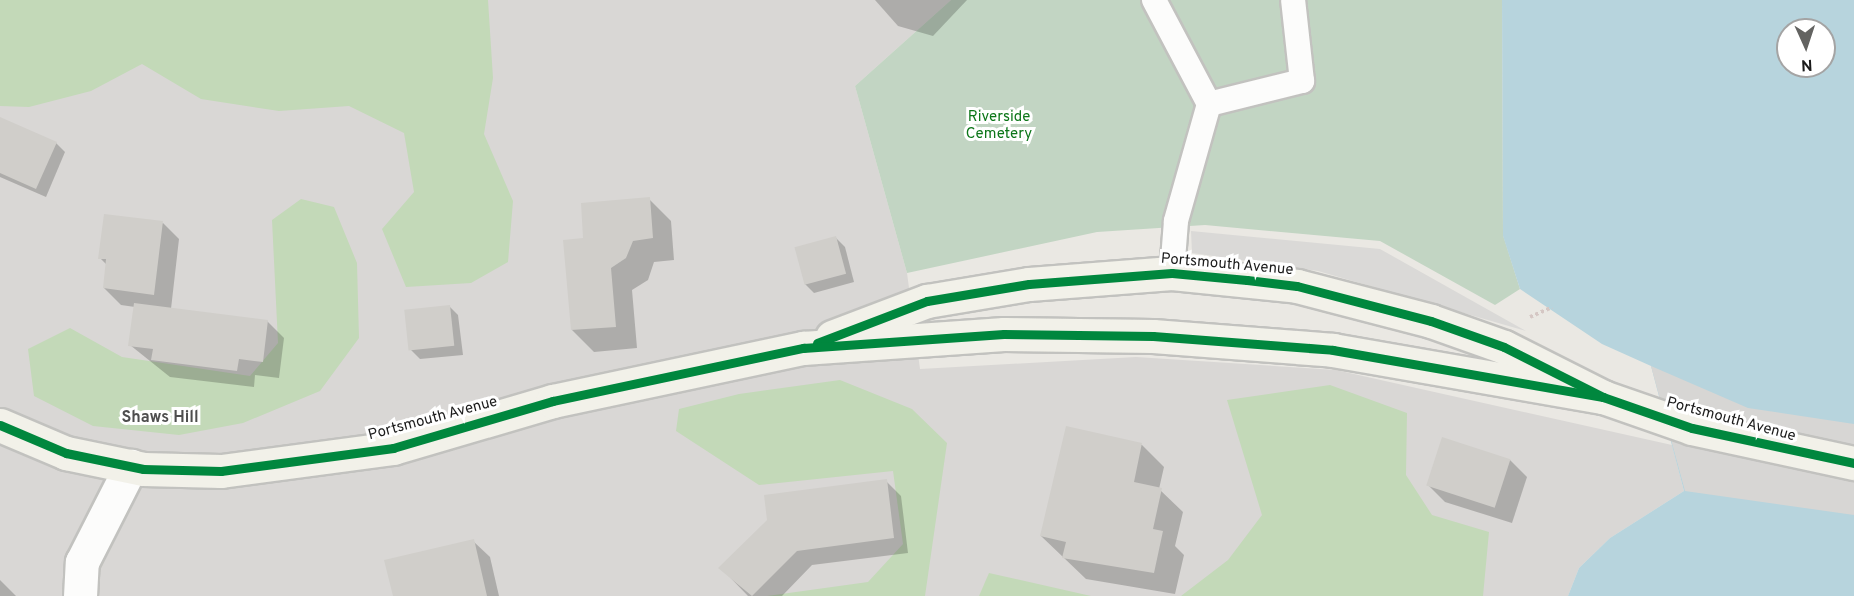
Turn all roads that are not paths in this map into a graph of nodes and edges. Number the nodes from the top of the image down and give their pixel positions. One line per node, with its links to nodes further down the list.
1 (1154, 0): 3 (lane)
2 (1293, 0): 3 (lane)
3 (1209, 104): 4 (lane)
4 (1173, 273): 5 (main road, Portsmouth Avenue); 6 (main road, Portsmouth Avenue)
5 (803, 348): 6 (main road, Portsmouth Avenue); 9 (main road, Portsmouth Avenue)
6 (1603, 397): 8 (main road, Portsmouth Avenue)
7 (2, 431): 9 (main road, Portsmouth Avenue)
8 (1854, 463)
9 (131, 466): 10 (street)
10 (80, 596)

